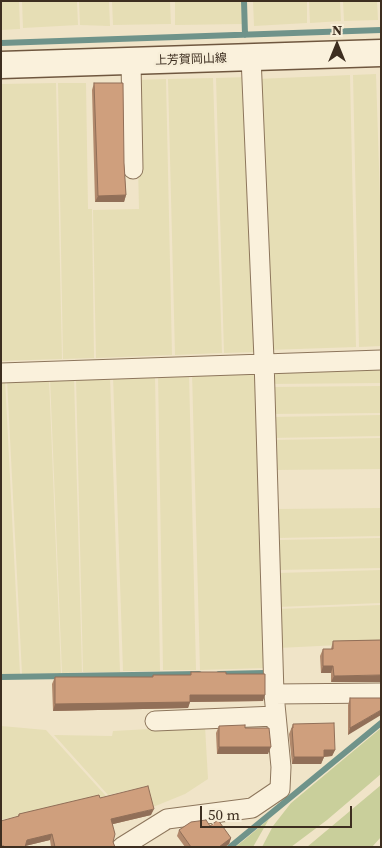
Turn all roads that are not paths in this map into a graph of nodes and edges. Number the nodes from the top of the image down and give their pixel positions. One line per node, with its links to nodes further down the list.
1 (381, 53): 2 (main road, 上芳賀岡山線)
2 (252, 58): 3 (main road, 上芳賀岡山線); 6 (street)
3 (131, 62): 4 (main road, 上芳賀岡山線); 5 (street)
4 (1, 66)
5 (133, 169)
6 (264, 358): 7 (street); 8 (street); 10 (street)
7 (381, 360)
8 (1, 373)
9 (381, 692): 10 (street)
10 (274, 694): 11 (street)
11 (276, 716): 12 (street); 13 (street)
12 (154, 721)
13 (122, 847)

